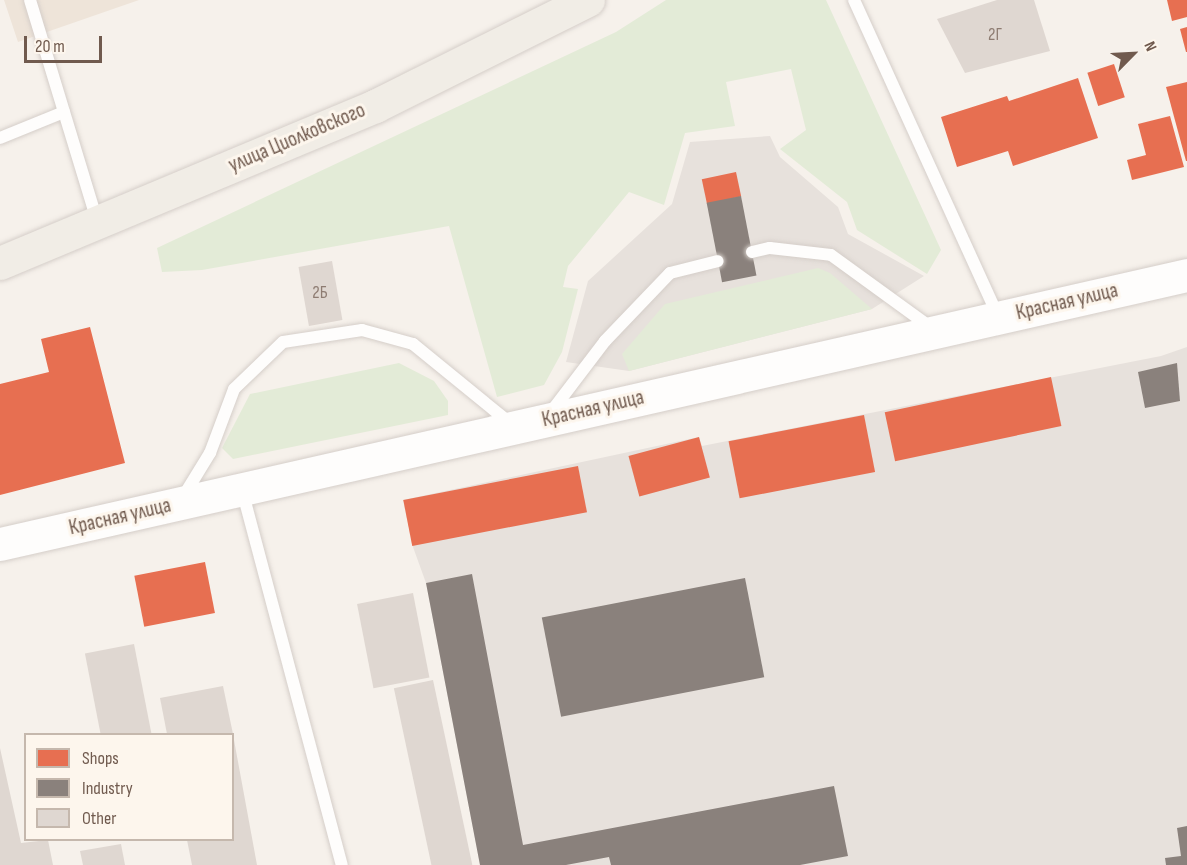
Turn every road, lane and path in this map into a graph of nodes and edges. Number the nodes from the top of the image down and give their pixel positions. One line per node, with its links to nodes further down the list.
1 (30, 0): 4 (lane)
2 (588, 0): 6 (main road, улица Циолковского)
3 (854, 0): 11 (lane)
4 (64, 112): 5 (lane); 6 (lane)
5 (0, 138)
6 (97, 221): 9 (main road, улица Циолковского)
7 (752, 252): 12 (lane)
8 (718, 261): 13 (lane)
9 (0, 263)
10 (1187, 275): 11 (main road, Красная улица)
11 (998, 317): 12 (main road, Красная улица)
12 (936, 331): 13 (main road, Красная улица)
13 (546, 420): 14 (main road, Красная улица)
14 (514, 427): 15 (main road, Красная улица); 16 (lane)
15 (242, 489): 16 (main road, Красная улица); 18 (lane)
16 (179, 503): 17 (main road, Красная улица)
17 (0, 544)
18 (342, 865)

